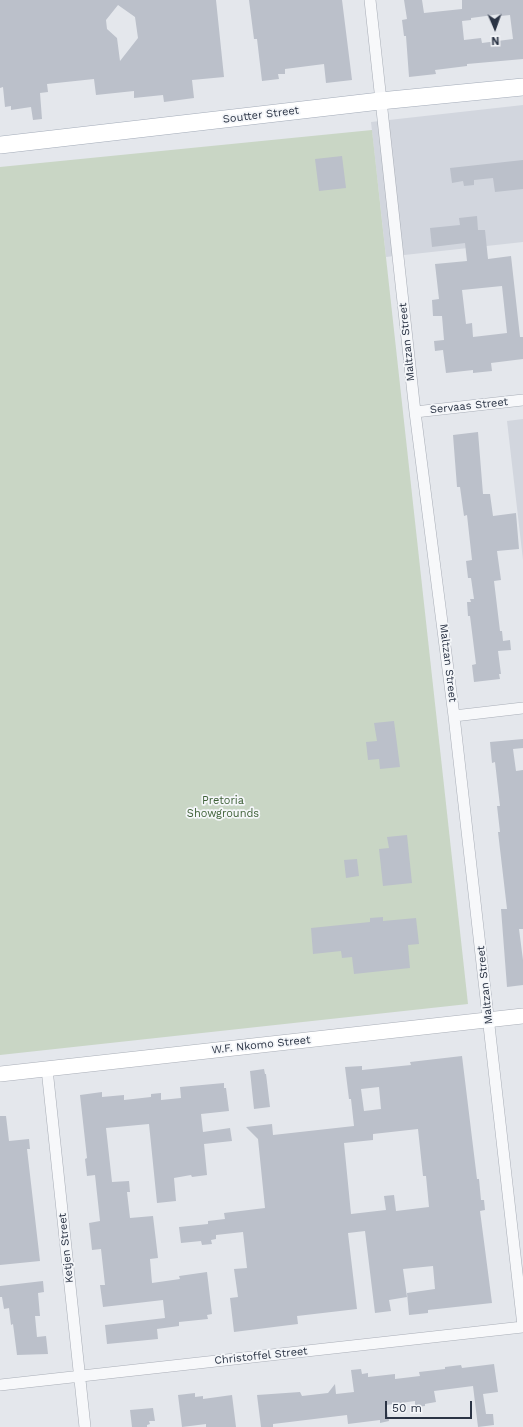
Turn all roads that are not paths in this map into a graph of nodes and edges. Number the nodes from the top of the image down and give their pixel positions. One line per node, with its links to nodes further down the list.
1 (370, 0): 3 (street, Maltzan Street)
2 (523, 87): 3 (main road, Soutter Street)
3 (380, 101): 4 (main road, Soutter Street); 6 (street, Maltzan Street)
4 (0, 145)
5 (523, 400): 6 (street, Servaas Street)
6 (415, 412): 8 (street, Maltzan Street)
7 (523, 708): 8 (street)
8 (454, 716): 10 (street, Maltzan Street)
9 (523, 1016): 10 (main road, W.F. Nkomo Street)
10 (488, 1020): 11 (main road, W.F. Nkomo Street); 13 (street, Maltzan Street)
11 (47, 1069): 12 (main road, W.F. Nkomo Street); 14 (street, Ketjen Street)
12 (0, 1074)
13 (523, 1327): 14 (street, Christoffel Street)
14 (79, 1376): 15 (street, Christoffel Street); 16 (street, Ketjen Street)
15 (0, 1385)
16 (85, 1427)

